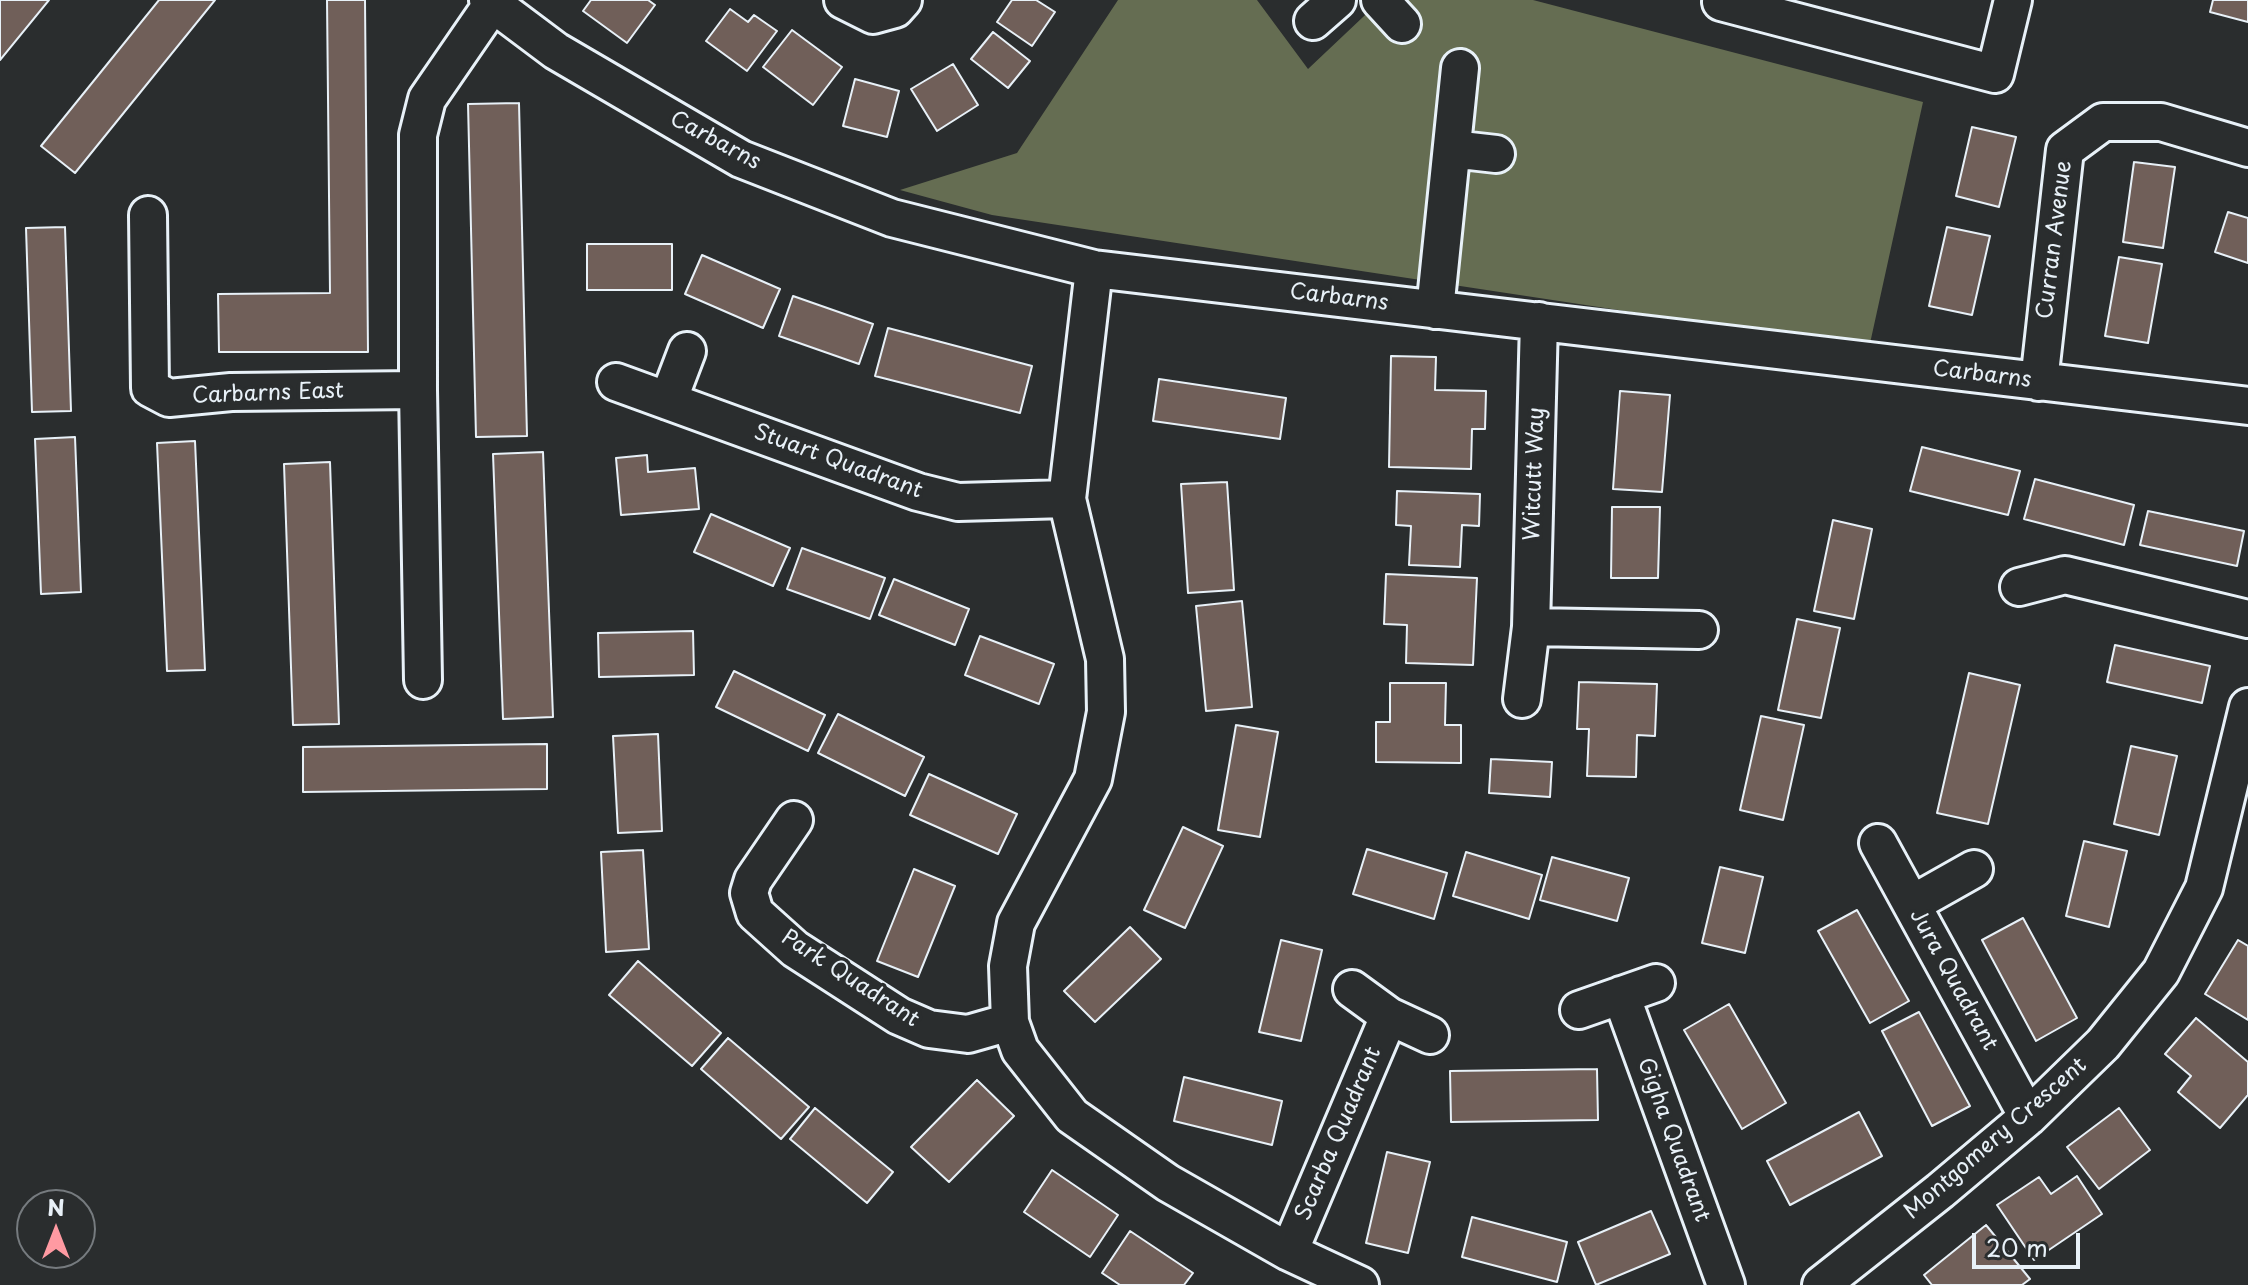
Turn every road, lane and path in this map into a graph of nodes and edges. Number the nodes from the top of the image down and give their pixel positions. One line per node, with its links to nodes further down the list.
1 (843, 0): 2 (street)
2 (903, 0)
3 (2013, 0): 5 (street)
4 (491, 2): 11 (street, Carbarns); 17 (street)
5 (1721, 2)
6 (1460, 68): 8 (street)
7 (2248, 148): 16 (street, Curran Avenue)
8 (1452, 149): 9 (street); 12 (street)
9 (1496, 154)
10 (148, 215): 17 (street, Carbarns East)
11 (1094, 269): 12 (street, Carbarns); 20 (street)
12 (1435, 310): 13 (street, Carbarns)
13 (1539, 321): 16 (street, Carbarns); 23 (street, Witcutt Way)
14 (687, 351): 18 (street)
15 (616, 382): 18 (street, Stuart Quadrant)
16 (2039, 382): 19 (street, Carbarns)
17 (418, 390): 25 (street)
18 (668, 401): 20 (street, Stuart Quadrant)
19 (2248, 406)
20 (1067, 499): 37 (street)
21 (2019, 587): 22 (street)
22 (2248, 619)
23 (1531, 627): 24 (street); 26 (street, Witcutt Way)
24 (1699, 630)
25 (423, 680)
26 (1522, 699)
27 (2248, 707): 39 (street, Montgomery Crescent)
28 (794, 820): 37 (street, Park Quadrant)
29 (1878, 843): 31 (street, Jura Quadrant)
30 (1974, 869): 31 (street)
31 (1912, 904): 39 (street, Jura Quadrant)
32 (1656, 983): 34 (street)
33 (1352, 989): 36 (street)
34 (1621, 995): 35 (street); 42 (street, Gigha Quadrant)
35 (1579, 1010)
36 (1389, 1016): 38 (street); 40 (street, Scarba Quadrant)
37 (1010, 1022): 40 (street)
38 (1430, 1035)
39 (2028, 1117): 43 (street, Montgomery Crescent)
40 (1289, 1252): 41 (street)
41 (1360, 1285)
42 (1726, 1285)
43 (1821, 1285)

